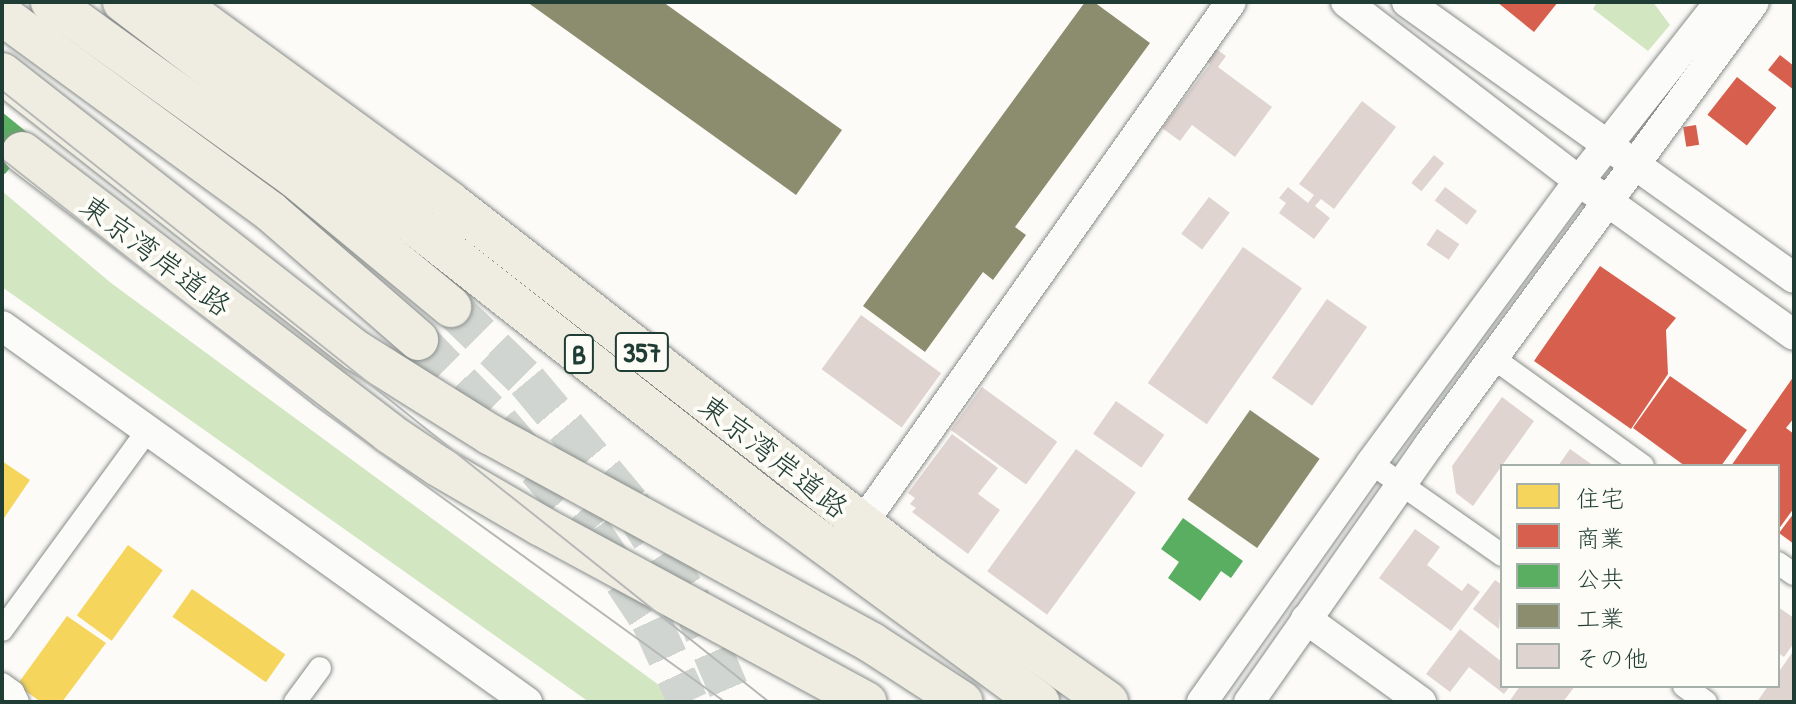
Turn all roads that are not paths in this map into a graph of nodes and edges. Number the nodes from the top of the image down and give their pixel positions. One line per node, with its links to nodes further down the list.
1 (51, 2): 17 (highway)
2 (123, 2): 38 (highway, B)
3 (176, 2): 26 (highway, 東京湾岸道路 / 357)
4 (1231, 2): 26 (street)
5 (1346, 2): 14 (street)
6 (1407, 2): 11 (street)
7 (1720, 2): 11 (street)
8 (1754, 2): 13 (street)
9 (2, 15): 20 (highway)
10 (2, 73): 37 (highway)
11 (1606, 146): 13 (street); 14 (street)
12 (22, 152): 36 (highway, 東京湾岸道路)
13 (1633, 163): 15 (street); 16 (street)
14 (1579, 181): 15 (street); 23 (street)
15 (1607, 201): 19 (street); 21 (street)
16 (1794, 278)
17 (451, 307)
18 (2, 326): 22 (street)
19 (1794, 335)
20 (418, 340)
21 (1492, 357): 24 (street); 25 (street)
22 (148, 430): 29 (street); 35 (street)
23 (1371, 463): 25 (street); 40 (street)
24 (1640, 464)
25 (1401, 483): 27 (street); 28 (street)
26 (862, 524): 39 (highway, 東京湾岸道路 / 357)
27 (1500, 554)
28 (1306, 619): 41 (street); 42 (street)
29 (2, 630)
30 (320, 668): 34 (street)
31 (2, 684): 33 (street)
32 (1687, 688): 43 (street)
33 (18, 702)
34 (295, 702)
35 (527, 702)
36 (866, 702)
37 (963, 702)
38 (1039, 702)
39 (1108, 702)
40 (1202, 702)
41 (1249, 702)
42 (1421, 702)
43 (1706, 702)

